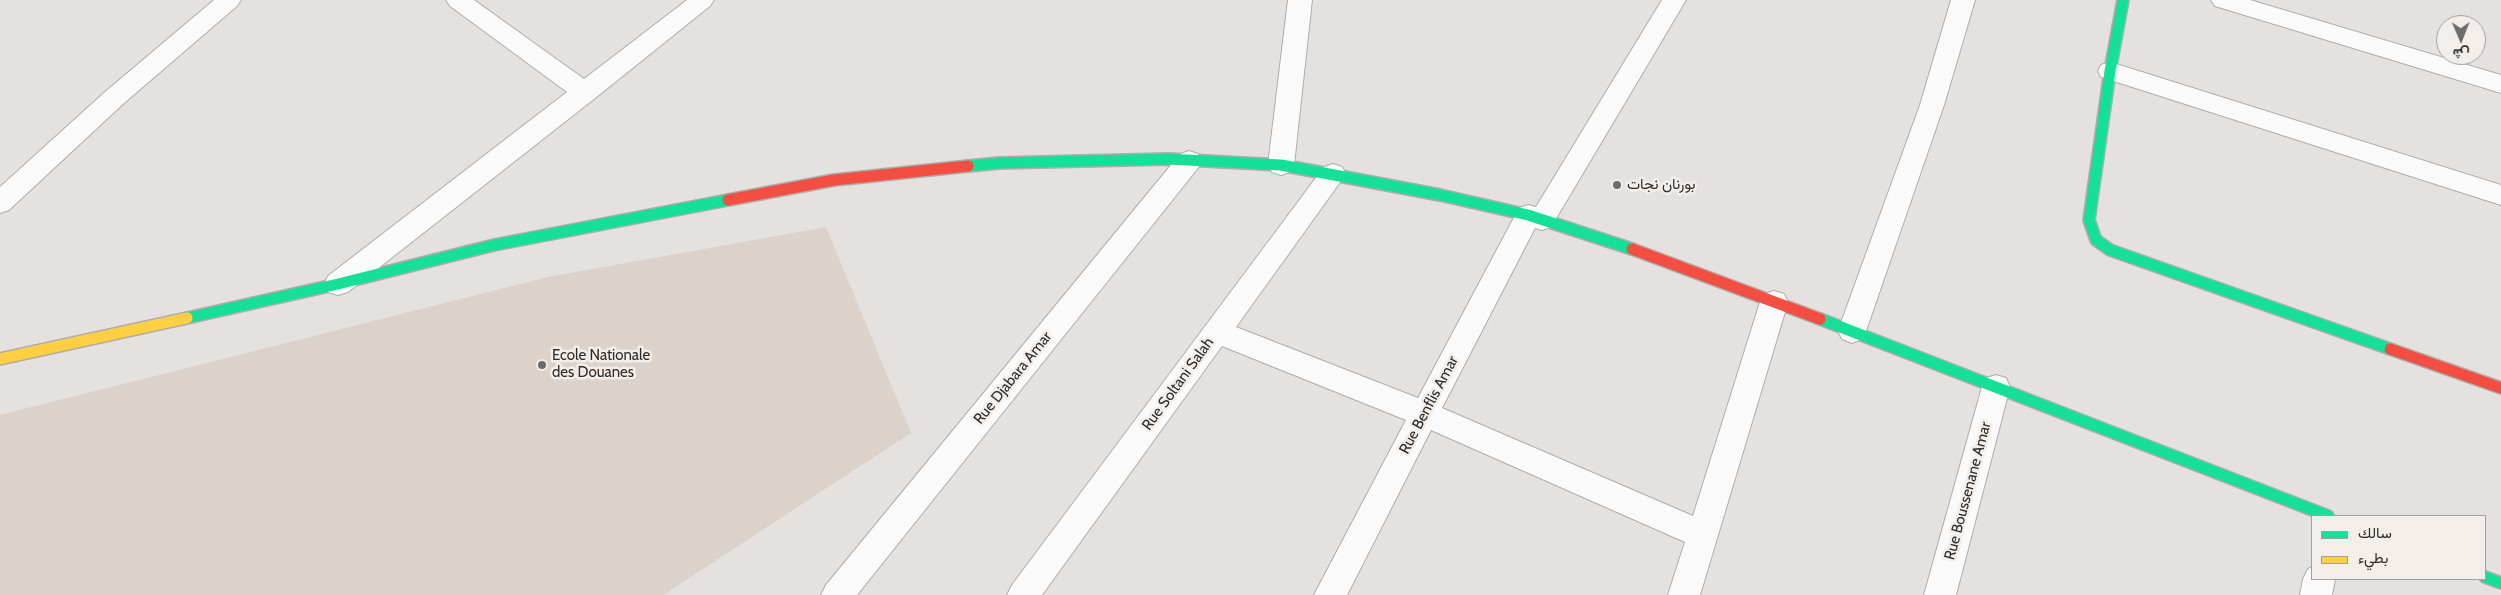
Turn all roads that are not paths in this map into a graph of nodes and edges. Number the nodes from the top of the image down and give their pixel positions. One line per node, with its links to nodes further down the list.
1 (229, 0): 16 (street)
2 (458, 0): 11 (street)
3 (702, 0): 11 (street)
4 (1300, 0): 13 (street)
5 (1674, 0): 17 (street, Rue Benflis Amar)
6 (1963, 0): 20 (street)
7 (2123, 0): 9 (main road)
8 (2222, 0): 10 (street)
9 (2110, 71): 15 (street); 24 (main road)
10 (2501, 84)
11 (585, 93): 18 (street)
12 (1189, 161): 13 (main road); 18 (main road); 31 (street, Rue Djabara Amar)
13 (1281, 165): 14 (main road)
14 (1333, 174): 17 (main road); 21 (street, Rue Soltani Salah)
15 (2501, 195)
16 (0, 203)
17 (1535, 217): 19 (main road); 25 (street, Rue Benflis Amar)
18 (338, 284): 22 (main road)
19 (1774, 302): 20 (main road); 27 (street)
20 (1852, 331): 23 (main road)
21 (1217, 332): 25 (street); 32 (street, Rue Soltani Salah)
22 (0, 360)
23 (1996, 387): 26 (main road); 35 (street, Rue Boussenane Amar)
24 (2501, 388)
25 (1424, 414): 27 (street); 33 (street, Rue Benflis Amar)
26 (2325, 515)
27 (1703, 535): 34 (street)
28 (2486, 577): 30 (main road)
29 (2319, 580): 36 (street)
30 (2501, 583)
31 (837, 595)
32 (1023, 595)
33 (1330, 595)
34 (1684, 595)
35 (1940, 595)
36 (2316, 595)

